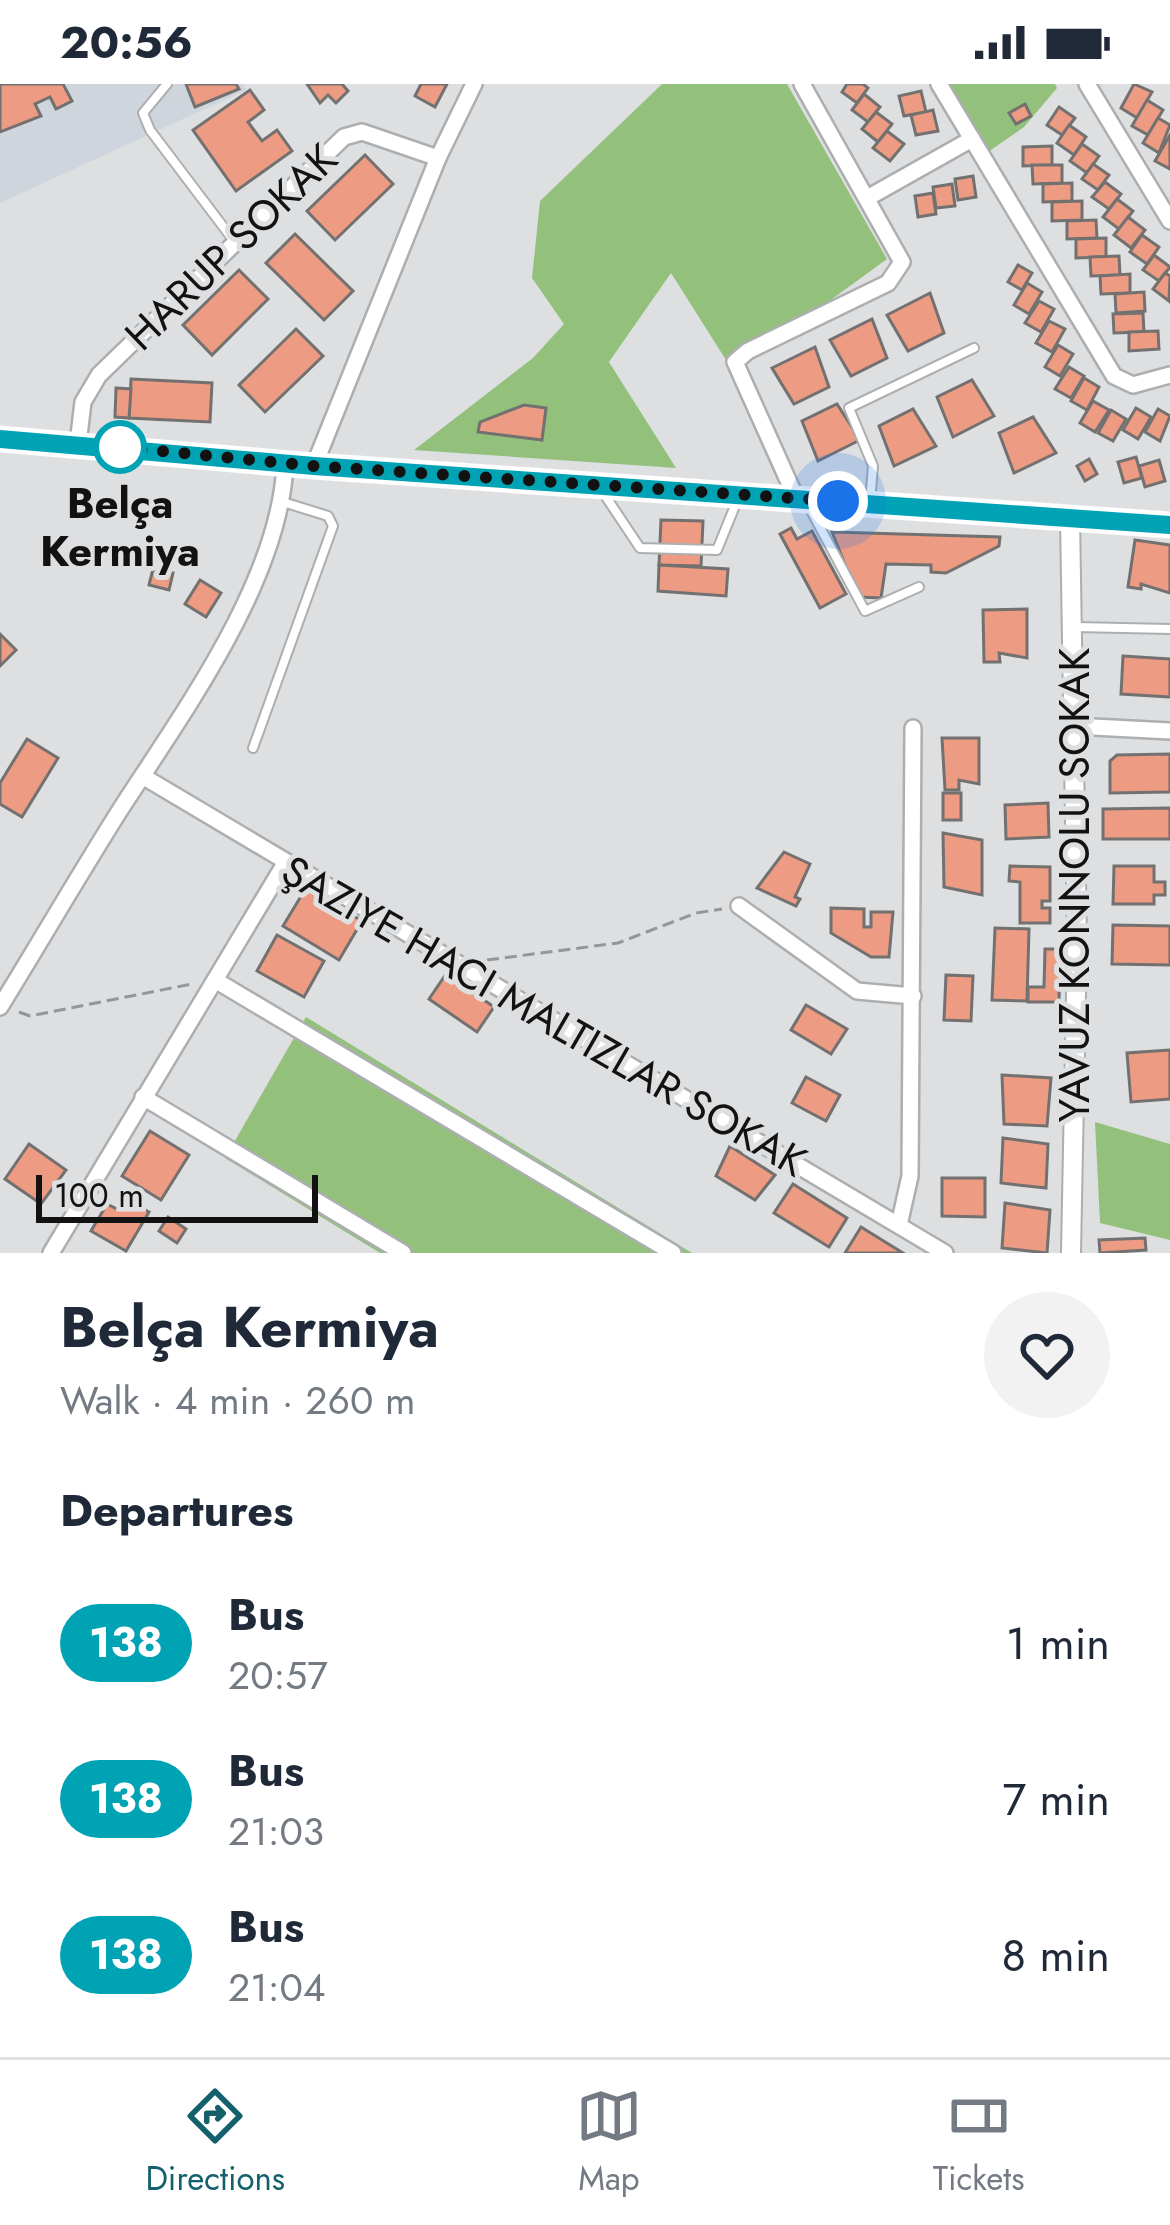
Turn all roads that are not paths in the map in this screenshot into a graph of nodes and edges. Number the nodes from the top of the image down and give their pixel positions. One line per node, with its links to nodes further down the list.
1 (167, 84): 10 (lane)
2 (474, 84): 7 (street)
3 (802, 84): 8 (street)
4 (939, 84): 6 (street)
5 (1087, 84): 9 (street)
6 (972, 139): 8 (street); 12 (street)
7 (438, 158): 10 (street, HARUP SOKAK); 16 (street)
8 (868, 197): 19 (street)
9 (1170, 221)
10 (234, 241): 14 (street, HARUP SOKAK)
11 (974, 348): 21 (lane)
12 (1170, 375)
13 (0, 439): 14 (main road)
14 (78, 444): 15 (main road)
15 (285, 464): 16 (main road); 20 (street)
16 (314, 466): 17 (main road)
17 (598, 485): 18 (main road); 18 (lane)
18 (739, 495): 19 (main road)
19 (800, 498): 21 (main road); 24 (lane)
20 (283, 502): 30 (lane); 31 (street)
21 (870, 503): 22 (main road)
22 (1070, 518): 23 (main road); 25 (street, YAVUZ KONNOLU SOKAK)
23 (1170, 525)
24 (919, 586)
25 (1074, 627): 26 (lane); 27 (street, YAVUZ KONNOLU SOKAK)
26 (1170, 629)
27 (1074, 725): 29 (street); 43 (street, YAVUZ KONNOLU SOKAK)
28 (913, 728): 35 (street)
29 (1170, 731)
30 (253, 748)
31 (144, 777): 32 (street); 36 (street)
32 (284, 865): 34 (street); 38 (street)
33 (739, 907): 35 (street)
34 (215, 980): 37 (street); 41 (street)
35 (913, 996): 38 (street)
36 (0, 1007)
37 (143, 1097): 39 (street); 40 (street)
38 (899, 1225): 42 (street)
39 (54, 1252)
40 (403, 1253)
41 (673, 1253)
42 (945, 1253)
43 (1071, 1253)

